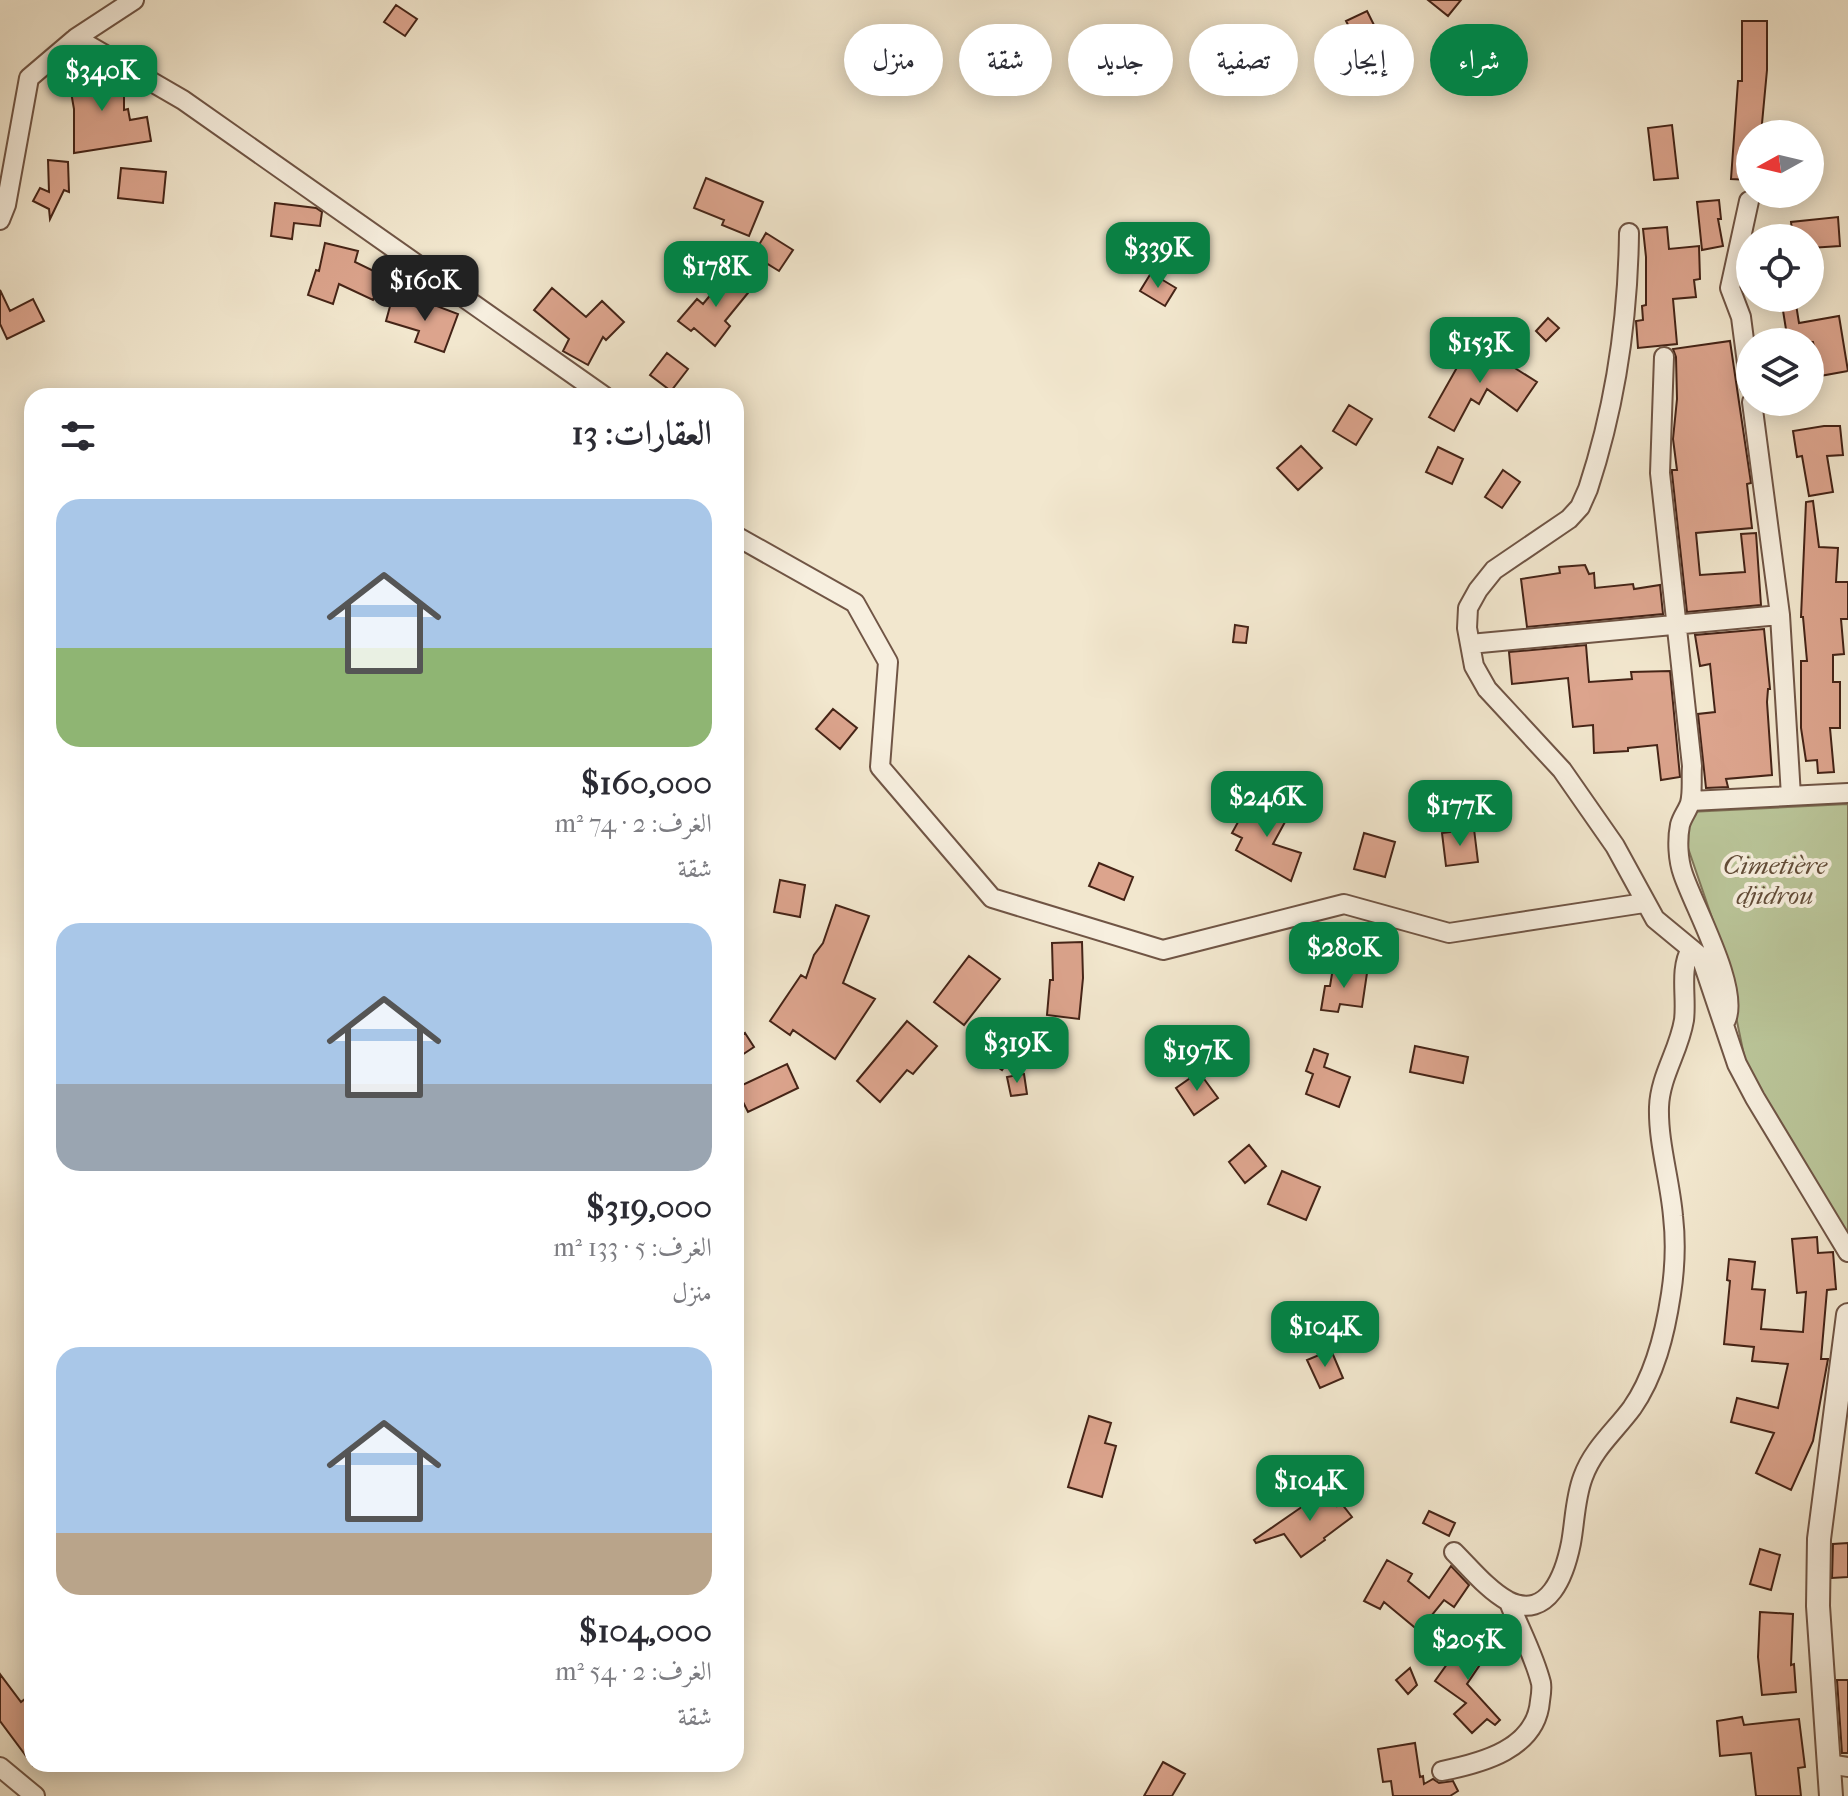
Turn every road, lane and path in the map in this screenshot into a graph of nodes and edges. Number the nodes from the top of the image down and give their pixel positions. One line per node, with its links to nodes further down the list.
1 (134, 0): 2 (street)
2 (76, 38): 4 (street); 8 (street)
3 (1747, 208): 6 (street)
4 (0, 220)
5 (1629, 233): 13 (street)
6 (1742, 328)
7 (1664, 357): 12 (street)
8 (593, 388)
9 (1754, 416): 11 (street)
10 (744, 541): 17 (street)
11 (1780, 615): 12 (street); 15 (street)
12 (1676, 625): 13 (street); 16 (street)
13 (1470, 644): 17 (street)
14 (1848, 793): 15 (street)
15 (1791, 796): 16 (street)
16 (1691, 801): 19 (street)
17 (1644, 903): 18 (street)
18 (1691, 949): 19 (street); 23 (street)
19 (1723, 1022): 20 (street)
20 (1848, 1252)
21 (1848, 1315): 24 (street)
22 (1454, 1552): 23 (street)
23 (1509, 1602): 26 (street)
24 (1838, 1766): 28 (street)
25 (0, 1767): 27 (street)
26 (1442, 1771)
27 (35, 1796)
28 (1831, 1796)

